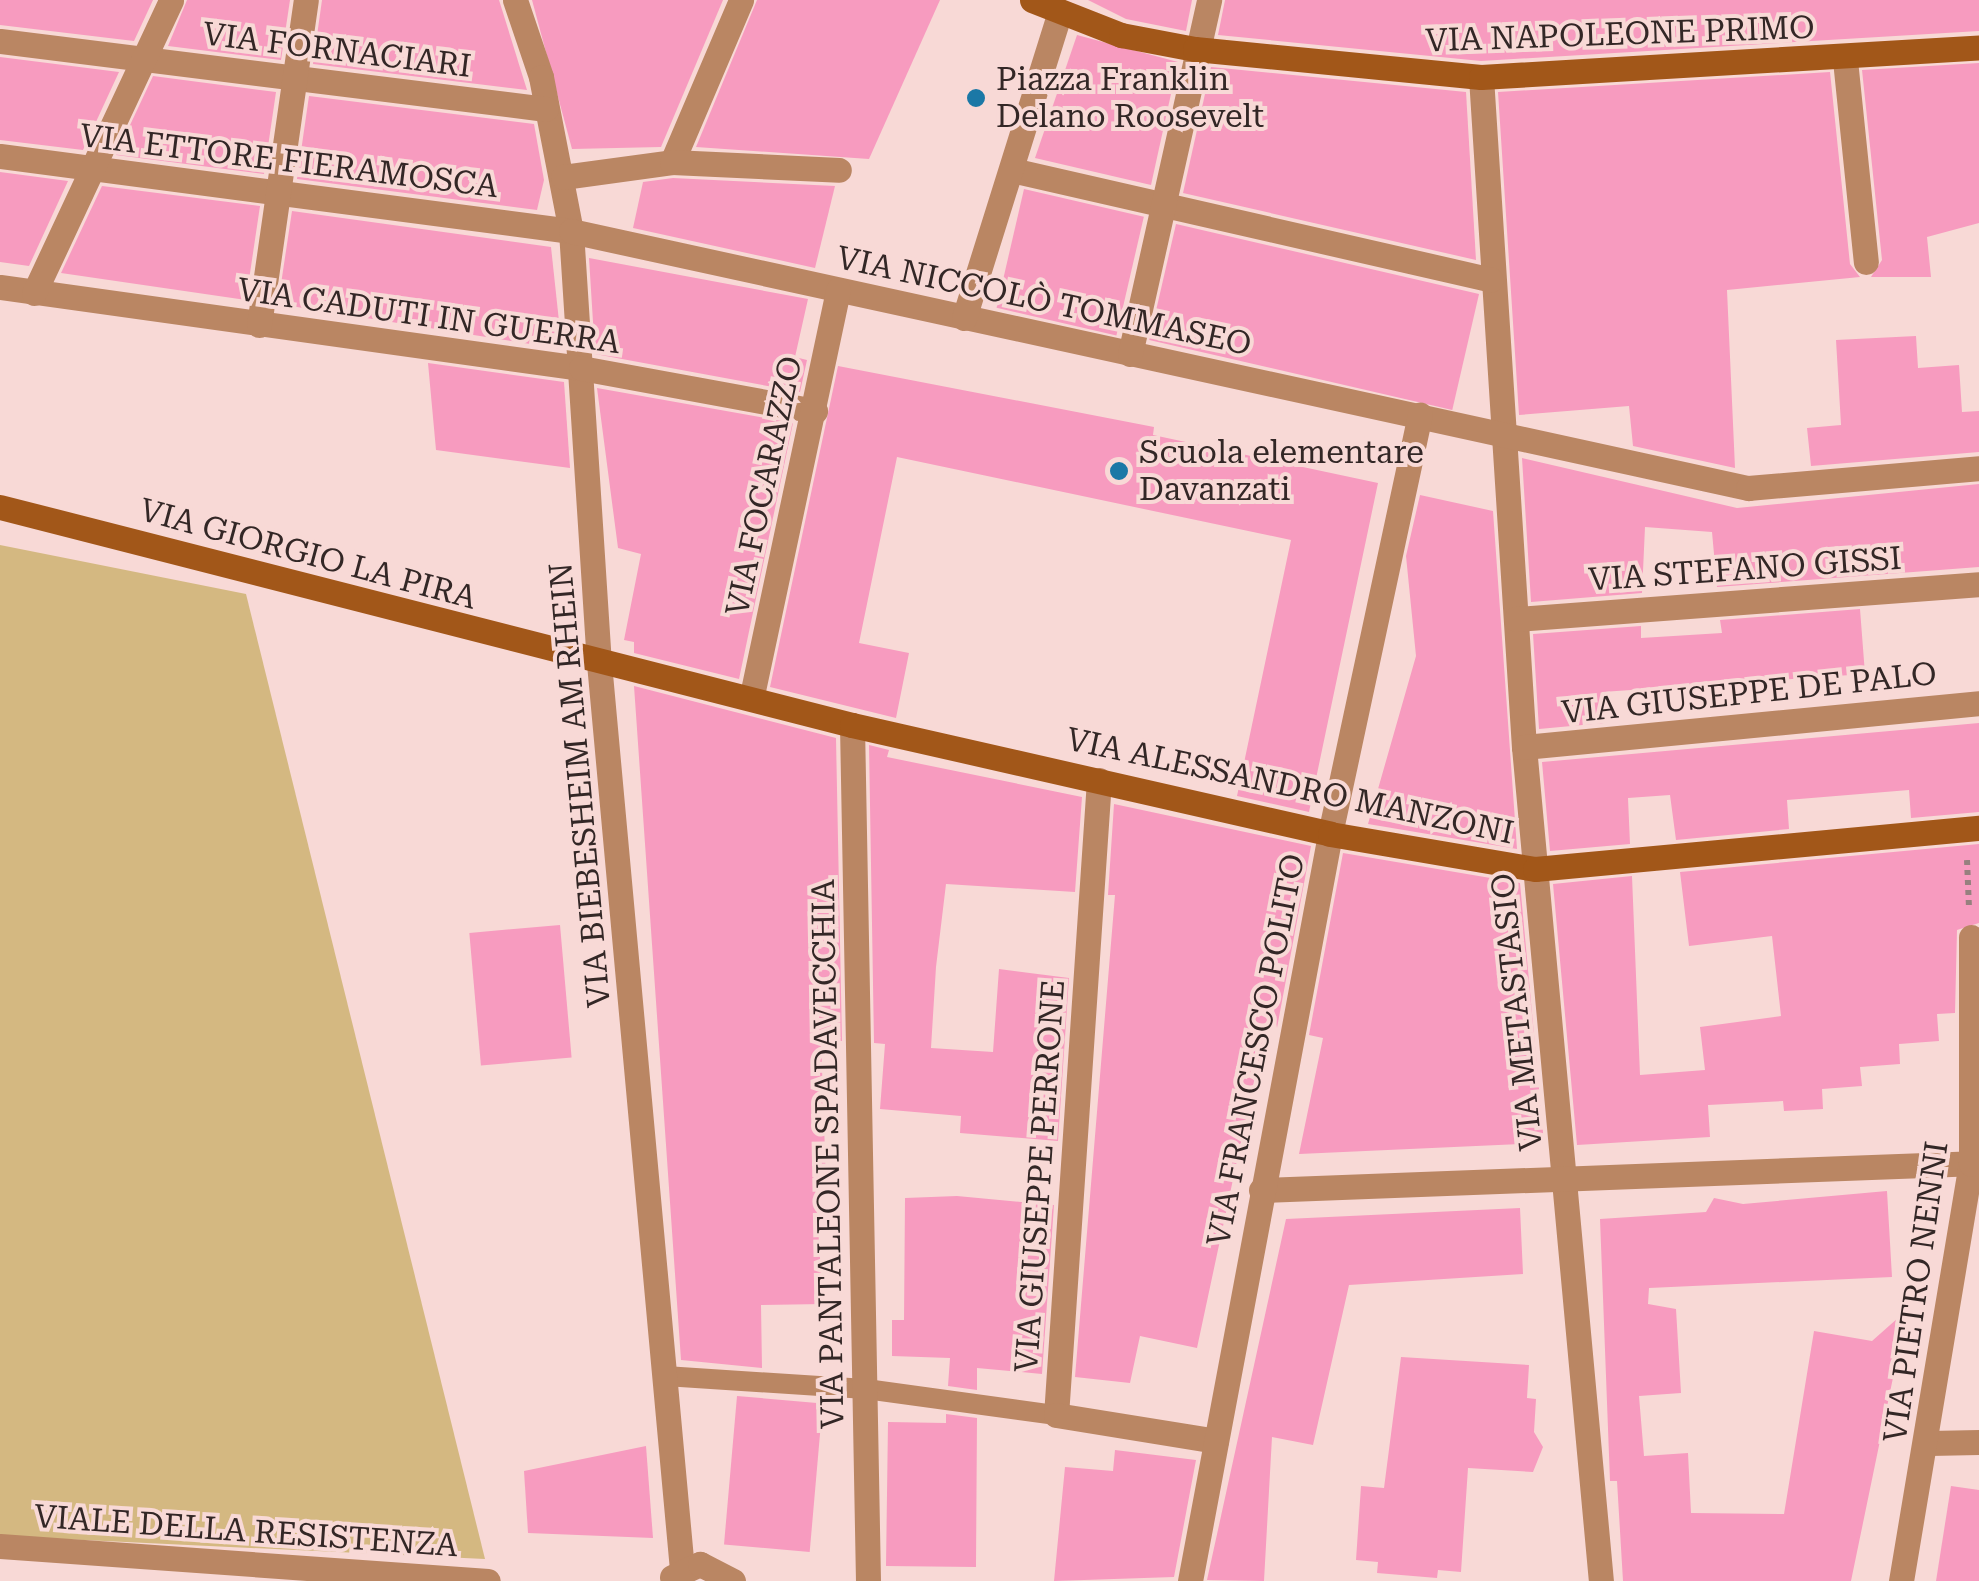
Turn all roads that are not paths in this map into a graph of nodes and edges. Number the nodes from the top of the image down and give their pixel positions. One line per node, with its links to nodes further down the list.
1 (171, 0): 11 (street)
2 (306, 0): 14 (street)
3 (515, 0): 15 (street, VIA BIEBESHEIM AM RHEIN)
4 (741, 0): 17 (street)
5 (1032, 0): 7 (street, VIA NAPOLEONE PRIMO)
6 (1209, 0): 10 (street)
7 (1060, 12): 10 (street, VIA NAPOLEONE PRIMO); 20 (street)
8 (0, 41): 11 (street, VIA FORNACIARI)
9 (1979, 47): 12 (street, VIA NAPOLEONE PRIMO)
10 (1194, 49): 13 (street, VIA NAPOLEONE PRIMO); 23 (street)
11 (144, 57): 14 (street, VIA FORNACIARI); 18 (street)
12 (1845, 60): 13 (street, VIA NAPOLEONE PRIMO); 25 (street)
13 (1481, 77): 26 (street, VIA METASTASIO)
14 (296, 80): 15 (street, VIA FORNACIARI); 22 (street)
15 (546, 109): 21 (street, VIA BIEBESHEIM AM RHEIN)
16 (0, 156): 18 (street, VIA ETTORE FIERAMOSCA)
17 (672, 162): 19 (street); 21 (street)
18 (92, 169): 22 (street, VIA ETTORE FIERAMOSCA); 29 (street)
19 (839, 170)
20 (1012, 170): 23 (street); 30 (street)
21 (563, 177): 24 (street, VIA BIEBESHEIM AM RHEIN)
22 (278, 192): 24 (street, VIA ETTORE FIERAMOSCA); 31 (street)
23 (1165, 209): 26 (street); 32 (street)
24 (571, 231): 28 (street, VIA NICCOLÒ TOMMASEO); 33 (street, VIA BIEBESHEIM AM RHEIN)
25 (1866, 262)
26 (1491, 280): 36 (street, VIA METASTASIO)
27 (0, 287): 29 (street, VIA CADUTI IN GUERRA)
28 (838, 290): 30 (street, VIA NICCOLÒ TOMMASEO); 34 (street, VIA FOCARAZZO)
29 (34, 293): 31 (street, VIA CADUTI IN GUERRA)
30 (964, 318): 32 (street, VIA NICCOLÒ TOMMASEO)
31 (259, 325): 33 (street, VIA CADUTI IN GUERRA)
32 (1130, 354): 35 (street, VIA NICCOLÒ TOMMASEO)
33 (581, 368): 34 (street, VIA CADUTI IN GUERRA); 41 (street, VIA BIEBESHEIM AM RHEIN)
34 (814, 411): 42 (street, VIA FOCARAZZO)
35 (1420, 415): 36 (street, VIA NICCOLÒ TOMMASEO); 48 (street, VIA FRANCESCO POLITO)
36 (1504, 436): 37 (street, VIA NICCOLÒ TOMMASEO); 40 (street, VIA METASTASIO)
37 (1979, 468)
38 (0, 507): 41 (street, VIA GIORGIO LA PIRA)
39 (1979, 584): 40 (street, VIA STEFANO GISSI)
40 (1516, 619): 45 (street, VIA METASTASIO)
41 (599, 663): 42 (street, VIA ALESSANDRO MANZONI); 54 (street, VIA BIEBESHEIM AM RHEIN)
42 (752, 695): 44 (street, VIA ALESSANDRO MANZONI)
43 (1979, 703): 45 (street, VIA GIUSEPPE DE PALO)
44 (852, 725): 46 (street, VIA ALESSANDRO MANZONI); 55 (street, VIA PANTALEONE SPADAVECCHIA)
45 (1524, 747): 49 (street, VIA METASTASIO)
46 (1099, 780): 48 (street, VIA ALESSANDRO MANZONI); 56 (street, VIA GIUSEPPE PERRONE)
47 (1972, 828): 49 (street, VIA ALESSANDRO MANZONI)
48 (1330, 834): 49 (street, VIA ALESSANDRO MANZONI); 53 (street, VIA FRANCESCO POLITO)
49 (1535, 869): 52 (street, VIA METASTASIO)
50 (1971, 937): 51 (street, VIA PIETRO NENNI)
51 (1975, 1164): 52 (street); 59 (street, VIA PIETRO NENNI)
52 (1566, 1174): 53 (street); 66 (street, VIA METASTASIO)
53 (1262, 1190): 57 (street, VIA FRANCESCO POLITO)
54 (665, 1376): 55 (lane); 61 (street, VIA BIEBESHEIM AM RHEIN)
55 (866, 1389): 56 (lane); 64 (street, VIA PANTALEONE SPADAVECCHIA)
56 (1056, 1415): 57 (street, VIA GIUSEPPE PERRONE)
57 (1216, 1441): 65 (street, VIA FRANCESCO POLITO)
58 (1979, 1442): 59 (street)
59 (1929, 1444): 67 (street, VIA PIETRO NENNI)
60 (0, 1546): 62 (street, VIALE DELLA RESISTENZA)
61 (676, 1575): 63 (street)
62 (488, 1581)
63 (733, 1581)
64 (868, 1581)
65 (1190, 1581)
66 (1601, 1581)
67 (1901, 1581)

